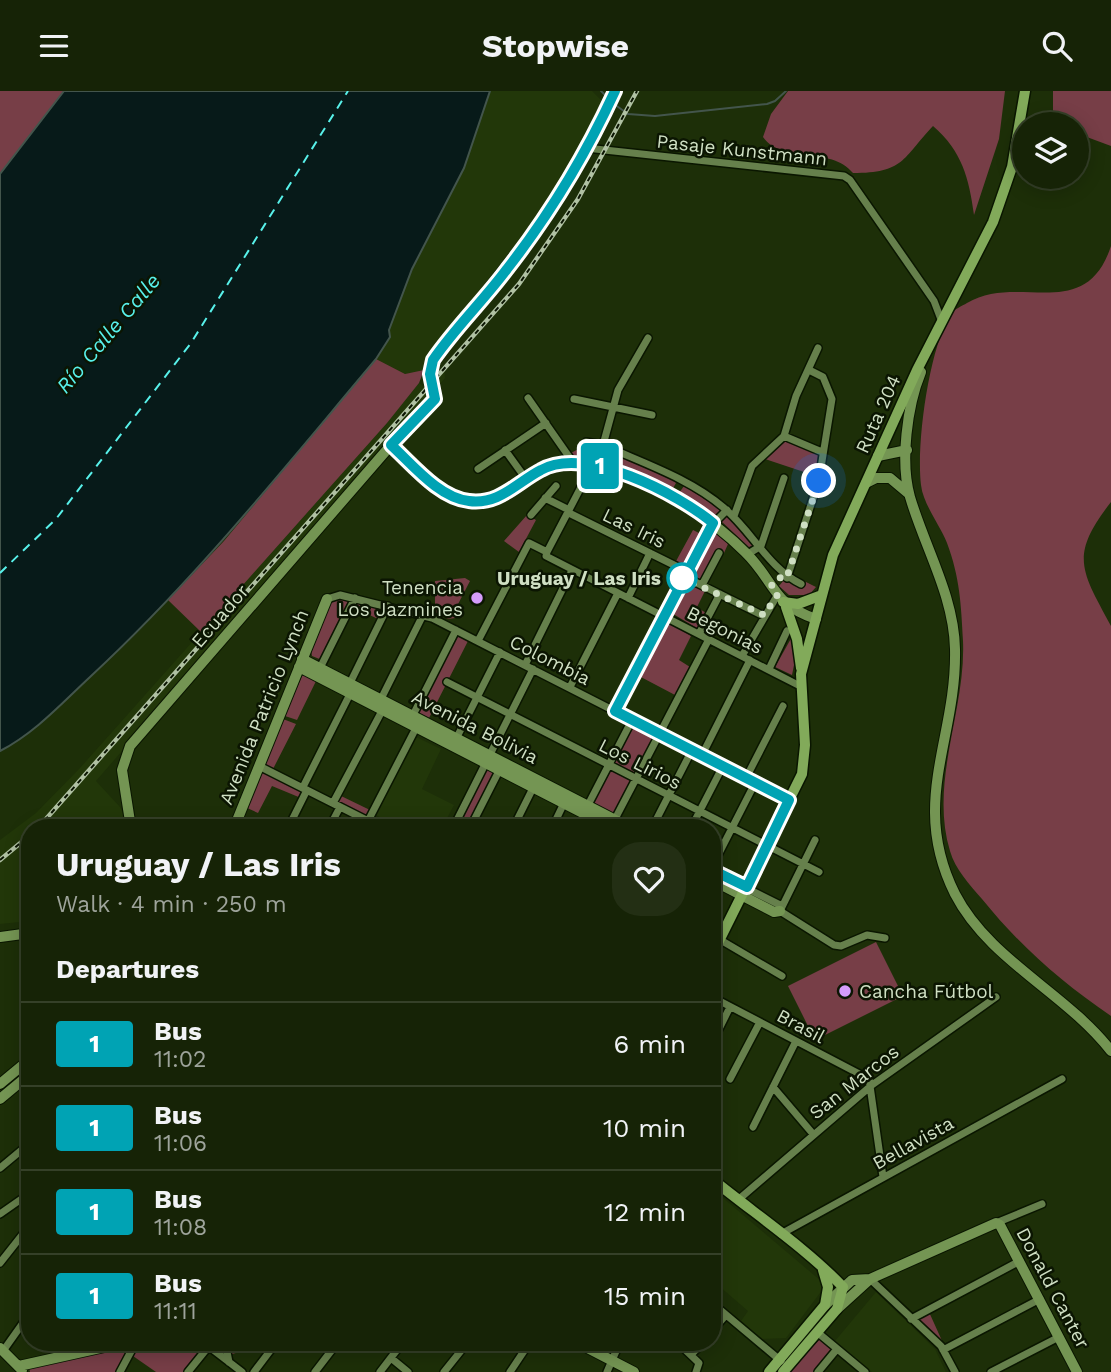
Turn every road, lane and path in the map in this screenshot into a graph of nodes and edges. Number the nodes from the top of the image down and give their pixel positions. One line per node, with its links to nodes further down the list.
1 (1025, 91): 4 (main road, Ruta 204)
2 (613, 94): 3 (street, Ecuador)
3 (586, 148): 4 (street, Pasaje Kunstmann); 16 (street, Ecuador)
4 (942, 322): 6 (main road, Ruta 204)
5 (648, 338): 11 (street)
6 (932, 345): 19 (street); 21 (main road, Ruta 204)
7 (818, 348): 8 (street)
8 (809, 370): 14 (street); 20 (street)
9 (528, 398): 13 (street)
10 (574, 399): 11 (street)
11 (612, 407): 12 (street); 17 (street)
12 (652, 415)
13 (546, 423): 18 (street); 22 (street)
14 (784, 436): 20 (street); 32 (street)
15 (586, 442): 17 (street)
16 (391, 445): 26 (street); 101 (street, Ecuador)
17 (603, 445): 23 (street); 32 (street)
18 (505, 450): 24 (street); 26 (street)
19 (907, 450): 21 (street); 29 (street)
20 (822, 452): 42 (street)
21 (878, 456): 27 (main road, Ruta 204)
22 (572, 461): 23 (street); 26 (street)
23 (592, 463): 31 (street); 34 (street)
24 (478, 469)
25 (784, 478): 35 (street)
26 (526, 479)
27 (866, 483): 29 (street); 48 (main road, Ruta 204)
28 (556, 486): 30 (street)
29 (909, 494): 142 (street)
30 (545, 498): 31 (street, Las Iris); 33 (street)
31 (569, 512): 36 (street); 37 (street, Las Iris)
32 (731, 513): 34 (street); 35 (street)
33 (531, 515)
34 (713, 523): 39 (street); 41 (street)
35 (761, 546): 39 (street); 42 (street)
36 (547, 552): 40 (street, Begonias); 62 (street, Begonias)
37 (650, 553): 41 (street, Las Iris); 50 (street)
38 (719, 553): 45 (street)
39 (748, 554): 43 (street)
40 (572, 570): 46 (street, Begonias); 66 (street)
41 (685, 574): 45 (street, Las Iris); 56 (street)
42 (786, 576): 43 (street); 44 (street)
43 (771, 584): 52 (street)
44 (801, 584)
45 (702, 585): 47 (street, Las Iris)
46 (618, 593): 50 (street, Begonias); 72 (street)
47 (720, 594): 55 (street, Las Iris); 60 (street)
48 (822, 595): 52 (main road); 57 (main road, Ruta 204)
49 (355, 598): 51 (street, Colombia); 53 (street, Colombia); 67 (street)
50 (628, 598): 56 (street, Begonias)
51 (327, 599): 65 (street, Avenida Patricio Lynch)
52 (782, 601): 55 (street); 57 (street); 69 (main road)
53 (388, 606): 54 (street, Colombia); 71 (street)
54 (423, 615): 58 (street, Colombia); 74 (street)
55 (764, 615): 64 (street)
56 (663, 616): 60 (street, Begonias); 76 (street)
57 (816, 619): 69 (main road, Ruta 204)
58 (456, 630): 62 (street, Colombia); 77 (street)
59 (787, 631): 68 (street)
60 (699, 635): 61 (street, Begonias)
61 (709, 639): 64 (street, Begonias); 81 (street)
62 (478, 641): 63 (street, Colombia)
63 (500, 652): 66 (street, Colombia); 73 (street)
64 (746, 658): 68 (street, Begonias); 84 (street)
65 (301, 663): 67 (street, Avenida Bolivia); 71 (street, Avenida Bolivia); 86 (street, Avenida Patricio Lynch)
66 (529, 667): 72 (street, Colombia); 78 (street)
67 (320, 668): 71 (street, Avenida Bolivia)
68 (769, 669): 69 (street, Begonias)
69 (801, 680): 96 (main road, Ruta 204)
70 (447, 682): 73 (street, Los Lirios)
71 (351, 687): 74 (street, Avenida Bolivia); 94 (street)
72 (570, 687): 76 (street, Colombia)
73 (477, 697): 78 (street, Los Lirios); 82 (street)
74 (382, 704): 77 (street, Avenida Bolivia); 80 (street, Avenida Bolivia); 98 (street)
75 (783, 706): 90 (street)
76 (615, 711): 79 (street, Colombia)
77 (413, 715): 82 (street, Avenida Bolivia)
78 (512, 715): 85 (street); 87 (street, Los Lirios)
79 (632, 720): 81 (street, Colombia); 87 (street)
80 (417, 726): 85 (street, Avenida Bolivia); 106 (street)
81 (660, 734): 83 (street, Colombia); 91 (street)
82 (457, 737): 85 (street, Avenida Bolivia)
83 (692, 750): 84 (street, Colombia); 95 (street)
84 (702, 755): 88 (street, Colombia)
85 (489, 758): 89 (street, Avenida Bolivia); 99 (street, Avenida Bolivia); 107 (street)
86 (259, 766): 94 (street); 102 (street, Avenida Patricio Lynch)
87 (608, 766): 91 (street, Los Lirios); 99 (street)
88 (723, 766): 90 (street, Colombia); 100 (street)
89 (500, 769): 93 (street, Avenida Bolivia); 108 (street)
90 (746, 778): 92 (street, Colombia)
91 (635, 780): 95 (street, Los Lirios); 113 (street)
92 (755, 783): 96 (street, Colombia); 118 (street)
93 (534, 786): 97 (street, Avenida Bolivia); 109 (street)
94 (305, 789): 98 (street); 103 (street)
95 (668, 796): 100 (street, Los Lirios); 114 (street)
96 (789, 800): 120 (main road, Ruta 204)
97 (564, 803): 110 (street); 111 (street, Avenida Bolivia)
98 (336, 805): 104 (street); 105 (street)
99 (588, 805): 112 (street, Avenida Bolivia)
100 (699, 812): 115 (street); 116 (street, Los Lirios)
101 (130, 819)
102 (238, 819)
103 (292, 819)
104 (332, 819)
105 (361, 819)
106 (372, 819)
107 (458, 819)
108 (475, 819)
109 (518, 819)
110 (556, 819)
111 (589, 819)
112 (607, 819)
113 (616, 819)
114 (656, 819)
115 (696, 819)
116 (713, 819)
117 (721, 823): 118 (street, Los Lirios)
118 (732, 829): 120 (street, Los Lirios); 121 (street)
119 (815, 840): 122 (street)
120 (767, 846): 122 (street, Los Lirios); 126 (main road, Ruta 204)
121 (721, 850)
122 (801, 864): 123 (street, Los Lirios); 127 (street)
123 (819, 872)
124 (721, 875): 126 (street)
125 (721, 883): 126 (street)
126 (744, 892): 127 (street); 129 (main road, Ruta 204)
127 (781, 908): 133 (street)
128 (21, 928): 130 (street)
129 (721, 929)
130 (0, 931)
131 (21, 934): 132 (street)
132 (0, 937)
133 (885, 938)
134 (721, 940): 135 (street)
135 (782, 976)
136 (996, 997): 148 (street, San Marcos)
137 (721, 1002): 138 (street, Brasil)
138 (730, 1007): 139 (street, Brasil); 140 (street)
139 (760, 1022): 141 (street, Brasil); 144 (street)
140 (721, 1025)
141 (796, 1041): 148 (street, Brasil); 149 (street)
142 (1111, 1051)
143 (21, 1066): 147 (street)
144 (730, 1079)
145 (1062, 1079): 155 (street, Bellavista)
146 (21, 1082): 150 (street)
147 (0, 1084)
148 (872, 1085): 152 (street, San Marcos); 155 (street)
149 (773, 1087): 151 (street); 152 (street)
150 (0, 1099)
151 (752, 1127)
152 (813, 1134): 158 (street, San Marcos)
153 (21, 1150): 154 (street)
154 (0, 1168)
155 (883, 1177): 162 (street, Bellavista)
156 (721, 1187): 158 (main road)
157 (21, 1199): 160 (street)
158 (738, 1201): 162 (main road)
159 (1042, 1204): 161 (street)
160 (0, 1214)
161 (996, 1223): 166 (street, Donald Canter); 169 (street)
162 (780, 1235): 168 (main road)
163 (21, 1237): 165 (street)
164 (0, 1248): 165 (street)
165 (7, 1255): 167 (street)
166 (1020, 1261): 171 (street, Donald Canter); 176 (street)
167 (0, 1263)
168 (820, 1263): 170 (main road); 172 (main road)
169 (870, 1279): 170 (street); 173 (street); 176 (street)
170 (843, 1287): 172 (street); 173 (main road)
171 (1040, 1299): 180 (street, Donald Canter); 183 (street)
172 (825, 1305): 204 (main road)
173 (836, 1309): 179 (main road)
174 (721, 1311): 175 (street)
175 (726, 1315): 177 (street); 204 (street)
176 (911, 1319): 183 (street)
177 (721, 1321)
178 (21, 1325): 182 (street)
179 (817, 1332): 181 (street); 204 (main road)
180 (1059, 1337): 222 (street); 223 (street, Donald Canter)
181 (837, 1349): 219 (street); 220 (street)
182 (1, 1350): 205 (street)
183 (943, 1350): 221 (street)
184 (65, 1351): 200 (street)
185 (87, 1351): 200 (street)
186 (131, 1351): 207 (street)
187 (202, 1351): 208 (street)
188 (215, 1351): 203 (street)
189 (227, 1351): 203 (street)
190 (270, 1351): 210 (street)
191 (331, 1351): 211 (street)
192 (396, 1351): 201 (street)
193 (461, 1351): 214 (street)
194 (524, 1351): 215 (street)
195 (594, 1351): 202 (street)
196 (616, 1351): 202 (street)
197 (687, 1351): 199 (street)
198 (695, 1351): 199 (street)
199 (692, 1355): 206 (street)
200 (61, 1357): 205 (street)
201 (391, 1358): 212 (street); 213 (street)
202 (612, 1360): 216 (street); 217 (street)
203 (229, 1362): 209 (street)
204 (783, 1366): 218 (main road)
205 (22, 1369)
206 (697, 1370)
207 (120, 1372)
208 (188, 1372)
209 (242, 1372)
210 (254, 1372)
211 (315, 1372)
212 (380, 1372)
213 (408, 1372)
214 (444, 1372)
215 (510, 1372)
216 (607, 1372)
217 (635, 1372)
218 (769, 1372)
219 (818, 1372)
220 (865, 1372)
221 (955, 1372)
222 (991, 1372)
223 (1077, 1372)

